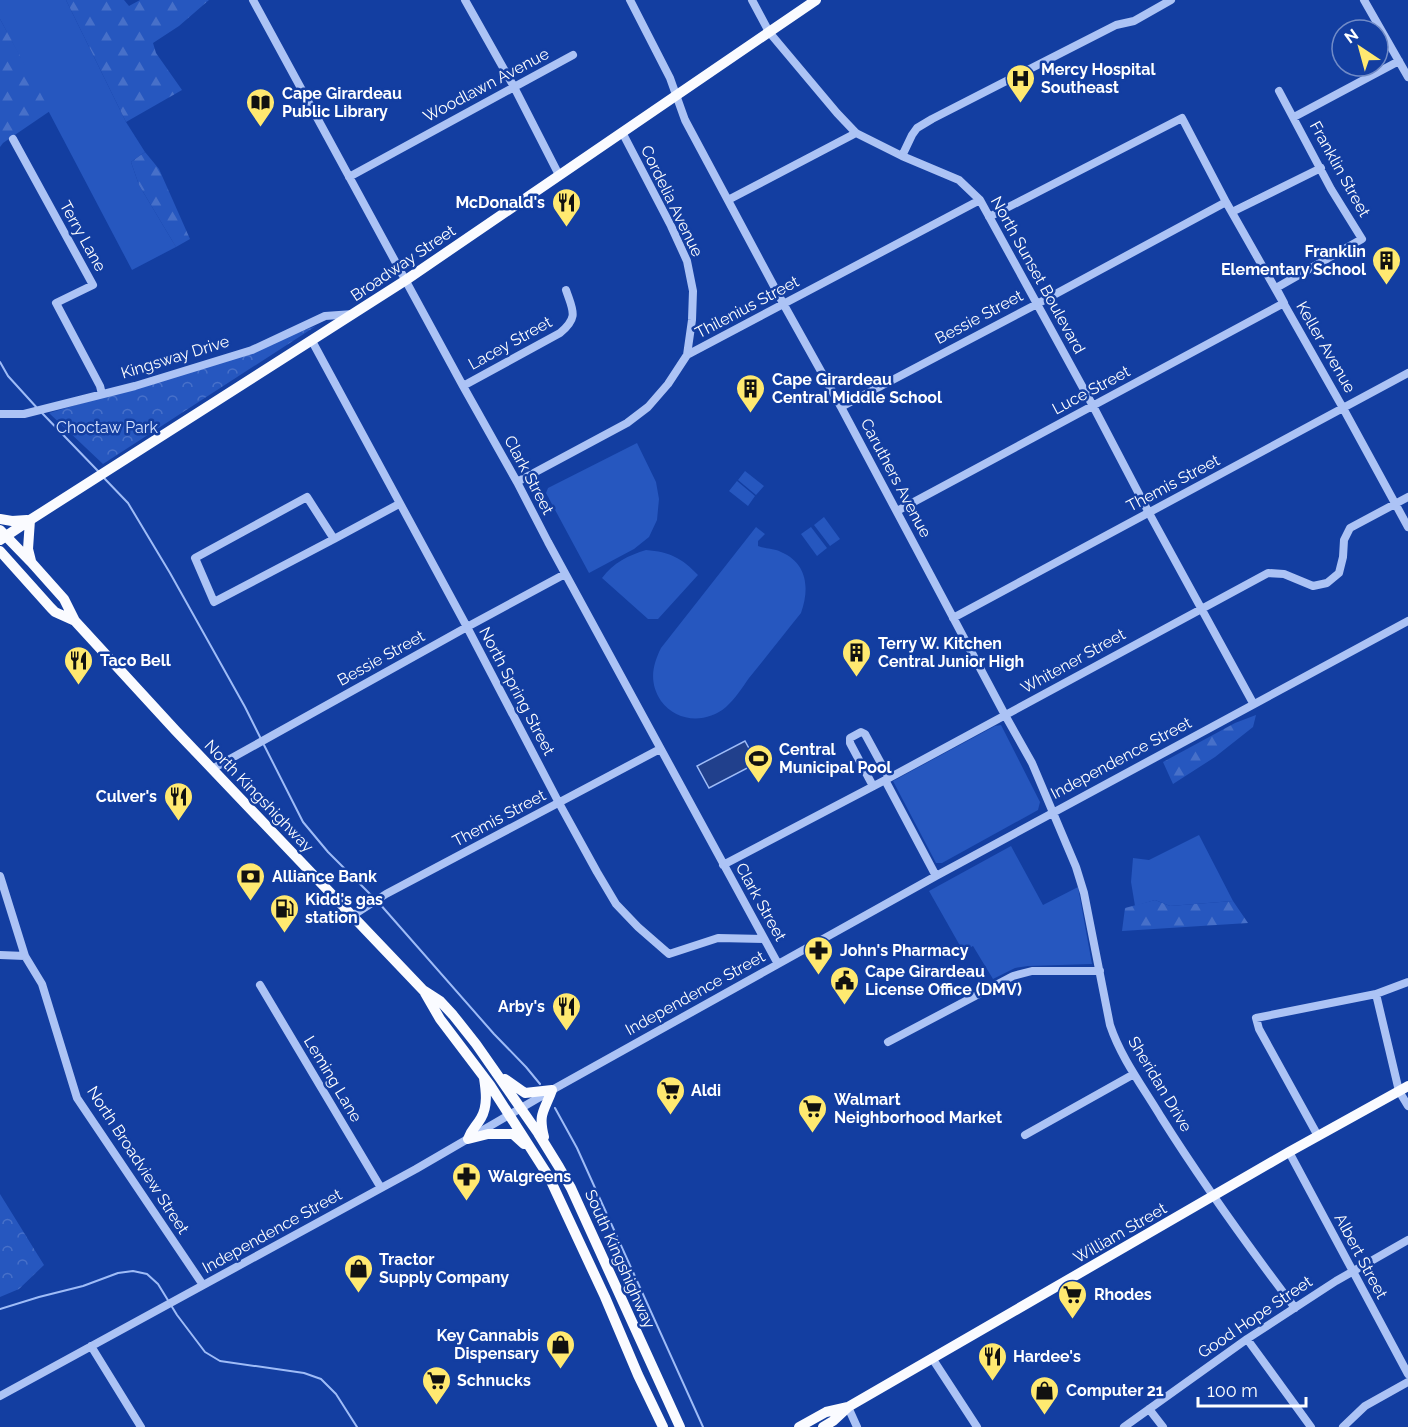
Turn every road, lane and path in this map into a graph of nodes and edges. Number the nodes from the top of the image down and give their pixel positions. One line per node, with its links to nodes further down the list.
1 (254, 0): 22 (street, Clark Street)
2 (465, 0): 12 (street)
3 (630, 0): 14 (street, Caruthers Avenue)
4 (752, 0): 8 (street, North Sunset Boulevard)
5 (816, 0): 8 (main road, Broadway Street)
6 (1171, 0): 19 (street)
7 (1364, 0): 10 (street)
8 (769, 32): 14 (main road, Broadway Street); 17 (street, North Sunset Boulevard)
9 (573, 55): 12 (street, Woodlawn Avenue)
10 (1399, 61): 11 (street); 15 (street)
11 (1408, 77)
12 (514, 87): 21 (street); 22 (street, Woodlawn Avenue)
13 (1279, 91): 15 (street, Franklin Street)
14 (676, 96): 16 (main road, Broadway Street); 23 (street, Caruthers Avenue)
15 (1294, 117): 20 (street, Franklin Street)
16 (622, 132): 21 (main road, Broadway Street); 35 (street, Cordelia Avenue)
17 (856, 133): 19 (street, North Sunset Boulevard); 23 (street)
18 (13, 139): 38 (street, Terry Lane)
19 (902, 156): 24 (street, North Sunset Boulevard)
20 (1320, 168): 26 (street); 30 (street, Franklin Street)
21 (559, 175): 28 (main road, Broadway Street)
22 (349, 177): 28 (street, Clark Street)
23 (728, 200): 32 (street, Caruthers Avenue)
24 (980, 200): 27 (street, North Sunset Boulevard); 32 (street, Thilenius Street)
25 (1226, 202): 26 (street, Keller Avenue); 27 (street, Keller Avenue); 31 (street, Bessie Street)
26 (1232, 213): 30 (street, Keller Avenue)
27 (989, 218): 31 (street, North Sunset Boulevard)
28 (405, 280): 33 (main road, Broadway Street); 37 (street, Clark Street)
29 (566, 290): 37 (street, Lacey Street)
30 (1284, 303): 39 (street, Luce Street); 41 (street, Keller Avenue)
31 (1037, 304): 39 (street, North Sunset Boulevard); 40 (street, Bessie Street)
32 (784, 305): 35 (street, Thilenius Street); 40 (street, Caruthers Avenue)
33 (354, 314): 34 (main road, Broadway Street); 38 (street, Kingsway Drive)
34 (312, 340): 45 (street, North Spring Street); 50 (main road, Broadway Street)
35 (687, 355): 43 (street, Thilenius Street)
36 (1408, 373): 41 (street, Themis Street)
37 (463, 386): 43 (street, Clark Street)
38 (102, 394): 42 (street, Kingsway Drive)
39 (1093, 406): 47 (street, Luce Street); 48 (street, North Sunset Boulevard)
40 (841, 407): 47 (street, Caruthers Avenue)
41 (1343, 408): 46 (street, Keller Avenue); 48 (street, Themis Street)
42 (0, 414)
43 (518, 482): 56 (street, Clark Street)
44 (1408, 497): 46 (street, Whitener Street)
45 (399, 504): 53 (street); 61 (street, North Spring Street)
46 (1395, 504): 51 (street, Keller Avenue); 57 (street, Whitener Street)
47 (897, 511): 58 (street, Caruthers Avenue)
48 (1149, 513): 57 (street, North Sunset Boulevard); 58 (street, Themis Street)
49 (0, 519): 50 (main road)
50 (30, 519): 52 (main road, Broadway Street); 55 (main road)
51 (1408, 527)
52 (2, 535): 55 (main road, North Kingshighway)
53 (334, 539): 53 (street)
54 (0, 551): 59 (main road, North Kingshighway)
55 (32, 562): 59 (main road, North Kingshighway)
56 (565, 574): 61 (street, Bessie Street); 64 (street, Clark Street)
57 (1202, 608): 62 (street, North Sunset Boulevard); 63 (street, Whitener Street)
58 (953, 618): 63 (street, Caruthers Avenue)
59 (75, 621): 65 (main road, North Kingshighway)
60 (1408, 621): 62 (street, Independence Street)
61 (466, 627): 65 (street, Bessie Street); 68 (street, North Spring Street)
62 (1253, 703): 69 (street, Independence Street)
63 (1005, 715): 66 (street, Whitener Street); 69 (street, Caruthers Avenue)
64 (660, 749): 68 (street, Themis Street); 70 (street, Clark Street)
65 (212, 769): 73 (main road, North Kingshighway)
66 (887, 779): 67 (street, Whitener Street); 67 (street); 72 (street)
67 (873, 786): 70 (street, Whitener Street)
68 (559, 803): 73 (street, Themis Street); 74 (street, North Spring Street)
69 (1053, 812): 72 (street, Independence Street); 78 (street, Sheridan Drive)
70 (723, 865): 74 (street, Clark Street)
71 (0, 876): 76 (street, North Broadview Street)
72 (936, 876): 77 (street, Independence Street)
73 (352, 915): 81 (main road, North Kingshighway)
74 (764, 939): 77 (street, Clark Street)
75 (0, 955): 76 (street)
76 (24, 956): 102 (street, North Broadview Street)
77 (778, 964): 88 (street, Independence Street)
78 (1100, 971): 83 (street); 85 (street, Sheridan Drive)
79 (1408, 982): 82 (street)
80 (260, 985): 98 (street, Leming Lane)
81 (423, 990): 84 (main road, North Kingshighway); 86 (main road, North Kingshighway)
82 (1376, 994): 87 (street); 93 (street)
83 (888, 1042)
84 (497, 1073): 88 (main road); 90 (main road, North Kingshighway)
85 (1134, 1074): 92 (street); 99 (street, Sheridan Drive)
86 (484, 1078): 91 (main road, North Kingshighway); 94 (main road)
87 (1404, 1088): 89 (street); 93 (main road, William Street)
88 (552, 1090): 90 (street, Independence Street); 95 (main road)
89 (1408, 1106)
90 (522, 1109): 91 (street, Independence Street); 95 (main road, South Kingshighway)
91 (510, 1116): 94 (street, Independence Street); 97 (main road, South Kingshighway)
92 (1024, 1135)
93 (1318, 1136): 96 (main road, William Street)
94 (468, 1139): 97 (main road); 98 (street, Independence Street)
95 (546, 1147): 114 (main road, South Kingshighway)
96 (1289, 1152): 99 (main road, William Street); 101 (street, Albert Street)
97 (534, 1153): 113 (main road, South Kingshighway)
98 (381, 1188): 102 (street, Independence Street)
99 (1214, 1196): 103 (street, Sheridan Drive); 106 (main road, William Street)
100 (1408, 1240): 101 (street, Good Hope Street)
101 (1354, 1271): 103 (street, Good Hope Street); 107 (street, Albert Street)
102 (203, 1285): 105 (street, Independence Street)
103 (1295, 1308): 104 (street, Good Hope Street)
104 (1247, 1339): 111 (street, Good Hope Street); 121 (street)
105 (91, 1346): 109 (street, Independence Street); 112 (street)
106 (932, 1358): 110 (main road, William Street); 118 (street)
107 (1408, 1374)
108 (1408, 1382): 122 (street)
109 (0, 1396)
110 (848, 1407): 115 (main road, William Street); 116 (main road, William Street); 117 (street)
111 (1149, 1409): 119 (street, Good Hope Street); 120 (street)
112 (141, 1427)
113 (663, 1427)
114 (680, 1427)
115 (800, 1427)
116 (823, 1427)
117 (857, 1427)
118 (977, 1427)
119 (1124, 1427)
120 (1163, 1427)
121 (1311, 1427)
122 (1343, 1427)

